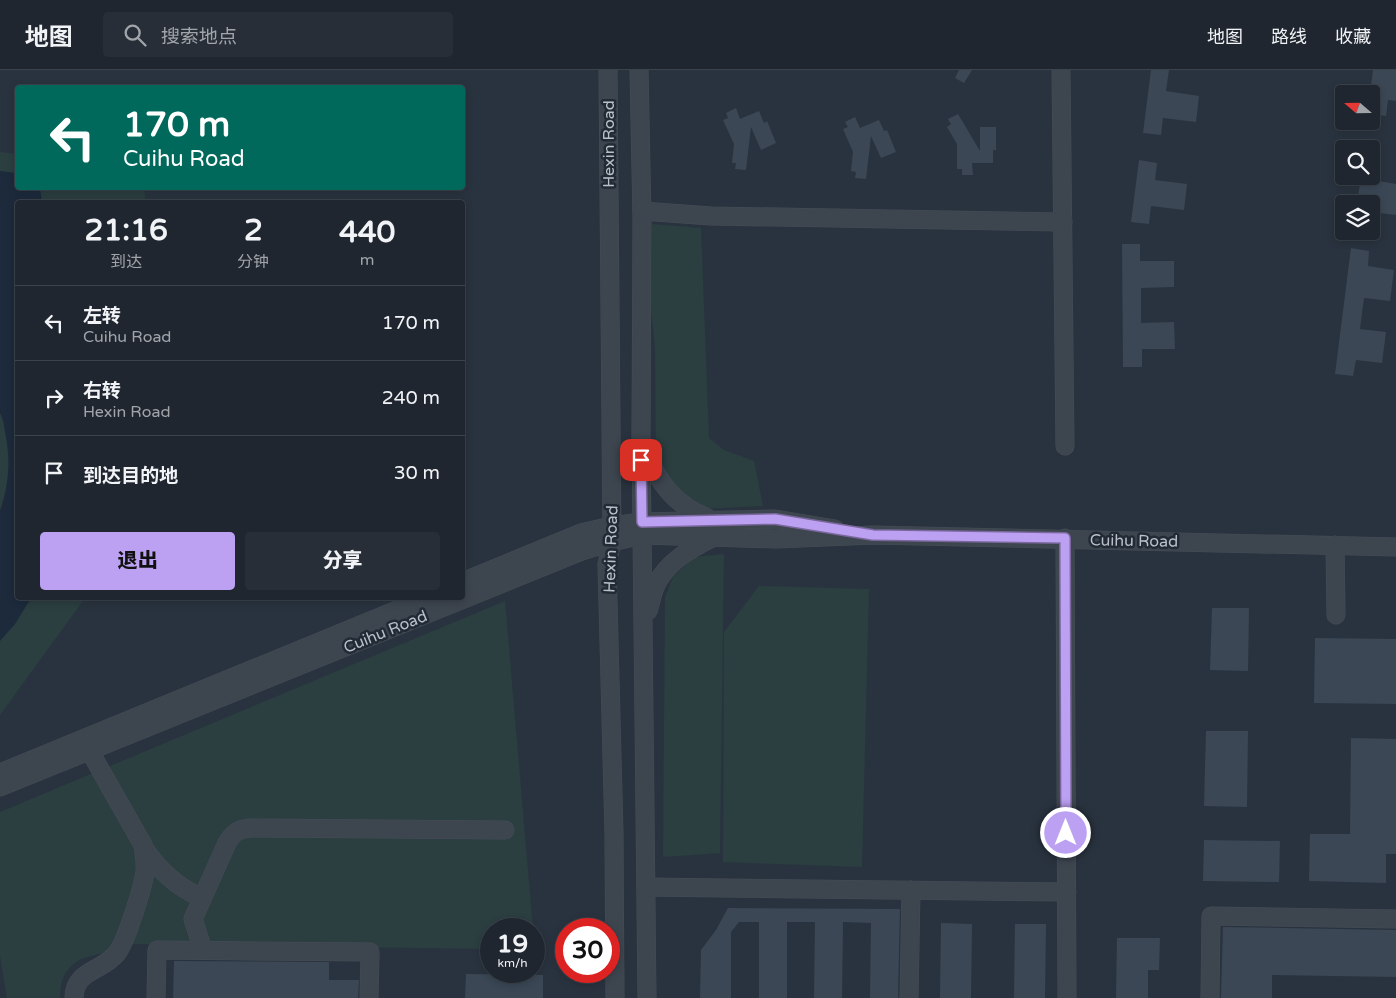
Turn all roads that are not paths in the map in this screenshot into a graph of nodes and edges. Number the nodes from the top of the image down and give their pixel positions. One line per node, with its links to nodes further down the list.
1 (608, 70): 10 (street, Hexin Road)
2 (639, 70): 4 (street, Hexin Road)
3 (1061, 70): 5 (street)
4 (642, 211): 5 (street); 6 (street, Hexin Road)
5 (1062, 222): 7 (street)
6 (640, 440): 8 (street); 9 (street, Hexin Road)
7 (1065, 446)
8 (713, 520): 9 (street, Cuihu Road); 11 (street, Cuihu Road)
9 (642, 528): 10 (street, Cuihu Road); 12 (street, Cuihu Road); 21 (street, Hexin Road)
10 (611, 534): 16 (street, Cuihu Road); 17 (street, Cuihu Road); 36 (street, Hexin Road)
11 (873, 535): 12 (street, Cuihu Road); 13 (street, Cuihu Road)
12 (714, 537): 21 (street)
13 (1065, 538): 14 (street, Cuihu Road); 29 (street)
14 (1335, 545): 15 (street, Cuihu Road); 20 (street)
15 (1396, 547)
16 (465, 581)
17 (465, 597)
18 (421, 600): 22 (street, Cuihu Road)
19 (457, 600): 22 (street, Cuihu Road)
20 (1336, 615)
21 (643, 628): 27 (street, Hexin Road)
22 (86, 745): 23 (street, Cuihu Road); 24 (street, Cuihu Road); 26 (street)
23 (0, 773)
24 (0, 788)
25 (505, 830): 30 (street)
26 (143, 845): 30 (street); 33 (street)
27 (646, 887): 28 (street); 37 (street, Hexin Road)
28 (911, 890): 29 (street); 38 (street)
29 (1067, 892): 39 (street)
30 (202, 898): 32 (street)
31 (1396, 919): 40 (street)
32 (203, 950): 34 (street); 35 (street)
33 (74, 998)
34 (156, 998)
35 (369, 998)
36 (615, 998)
37 (647, 998)
38 (909, 998)
39 (1067, 998)
40 (1210, 998)

